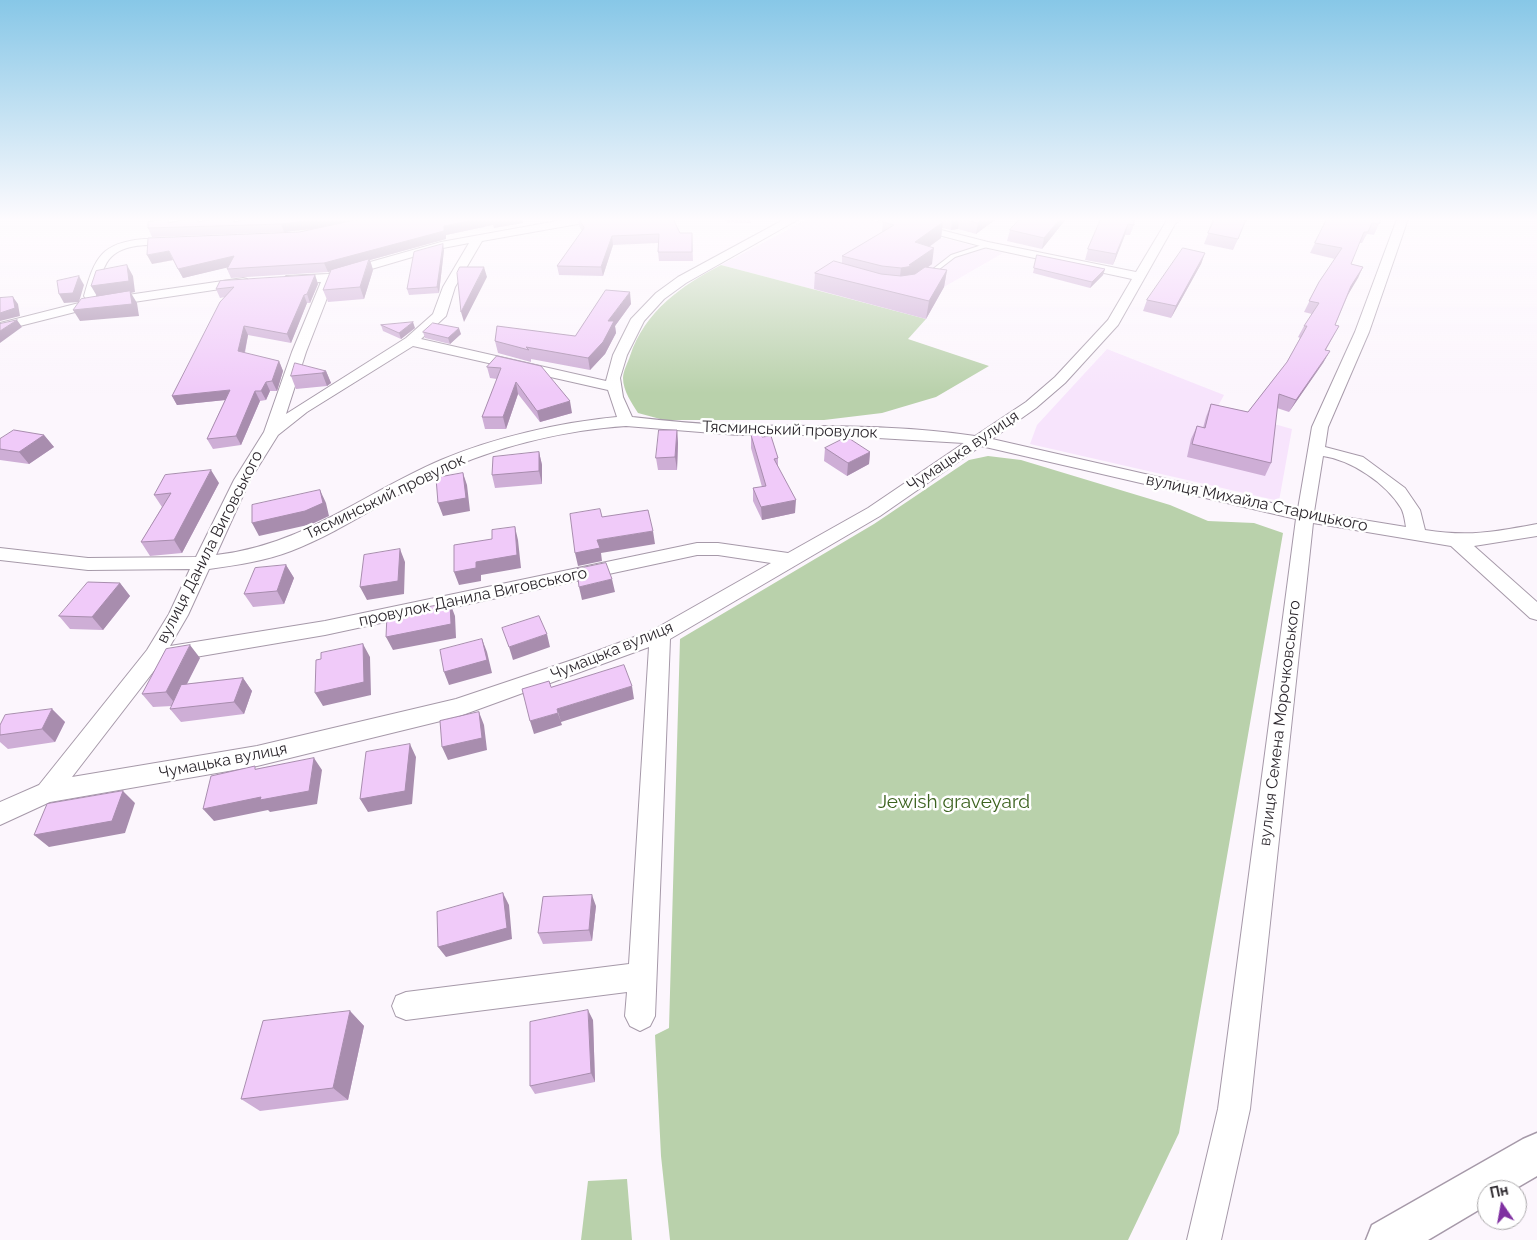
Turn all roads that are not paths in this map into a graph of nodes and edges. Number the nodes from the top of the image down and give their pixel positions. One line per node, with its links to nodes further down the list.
1 (96, 277): 12 (street)
2 (333, 277): 8 (street)
3 (455, 277): 14 (street)
4 (690, 277): 15 (street)
5 (926, 277): 11 (lane)
6 (1140, 277): 18 (street, Чумацька вулиця)
7 (1382, 277): 19 (street, вулиця Семена Морочковського)
8 (329, 278): 9 (street); 17 (street, вулиця Данила Виговського)
9 (273, 280)
10 (256, 281): 12 (street)
11 (921, 281)
12 (87, 305): 13 (street)
13 (0, 327)
14 (411, 341): 15 (street); 17 (street)
15 (615, 388): 16 (street)
16 (626, 421): 18 (street, Тясминський провулок); 26 (street, Тясминський провулок)
17 (272, 432): 26 (street, вулиця Данила Виговського)
18 (979, 440): 20 (street, вулиця Михайла Старицького); 25 (street, Чумацька вулиця)
19 (1316, 450): 20 (street, вулиця Семена Морочковського); 22 (street)
20 (1305, 516): 22 (street, вулиця Михайла Старицького); 36 (street, вулиця Семена Морочковського)
21 (1537, 530): 23 (street, вулиця Михайла Старицького)
22 (1417, 534): 23 (street, вулиця Михайла Старицького)
23 (1457, 541): 27 (street)
24 (0, 554): 26 (street, Тясминський провулок)
25 (791, 560): 28 (street, Чумацька вулиця); 29 (street, провулок Данила Виговського)
26 (204, 563): 29 (street, вулиця Данила Виговського)
27 (1537, 613)
28 (660, 635): 30 (street, Чумацька вулиця); 32 (street)
29 (154, 656): 30 (street, вулиця Данила Виговського)
30 (47, 792): 31 (street, Чумацька вулиця)
31 (0, 814)
32 (642, 976): 33 (street); 34 (street)
33 (406, 1006)
34 (640, 1016)
35 (1537, 1153): 37 (street)
36 (1204, 1240)
37 (1387, 1240)

